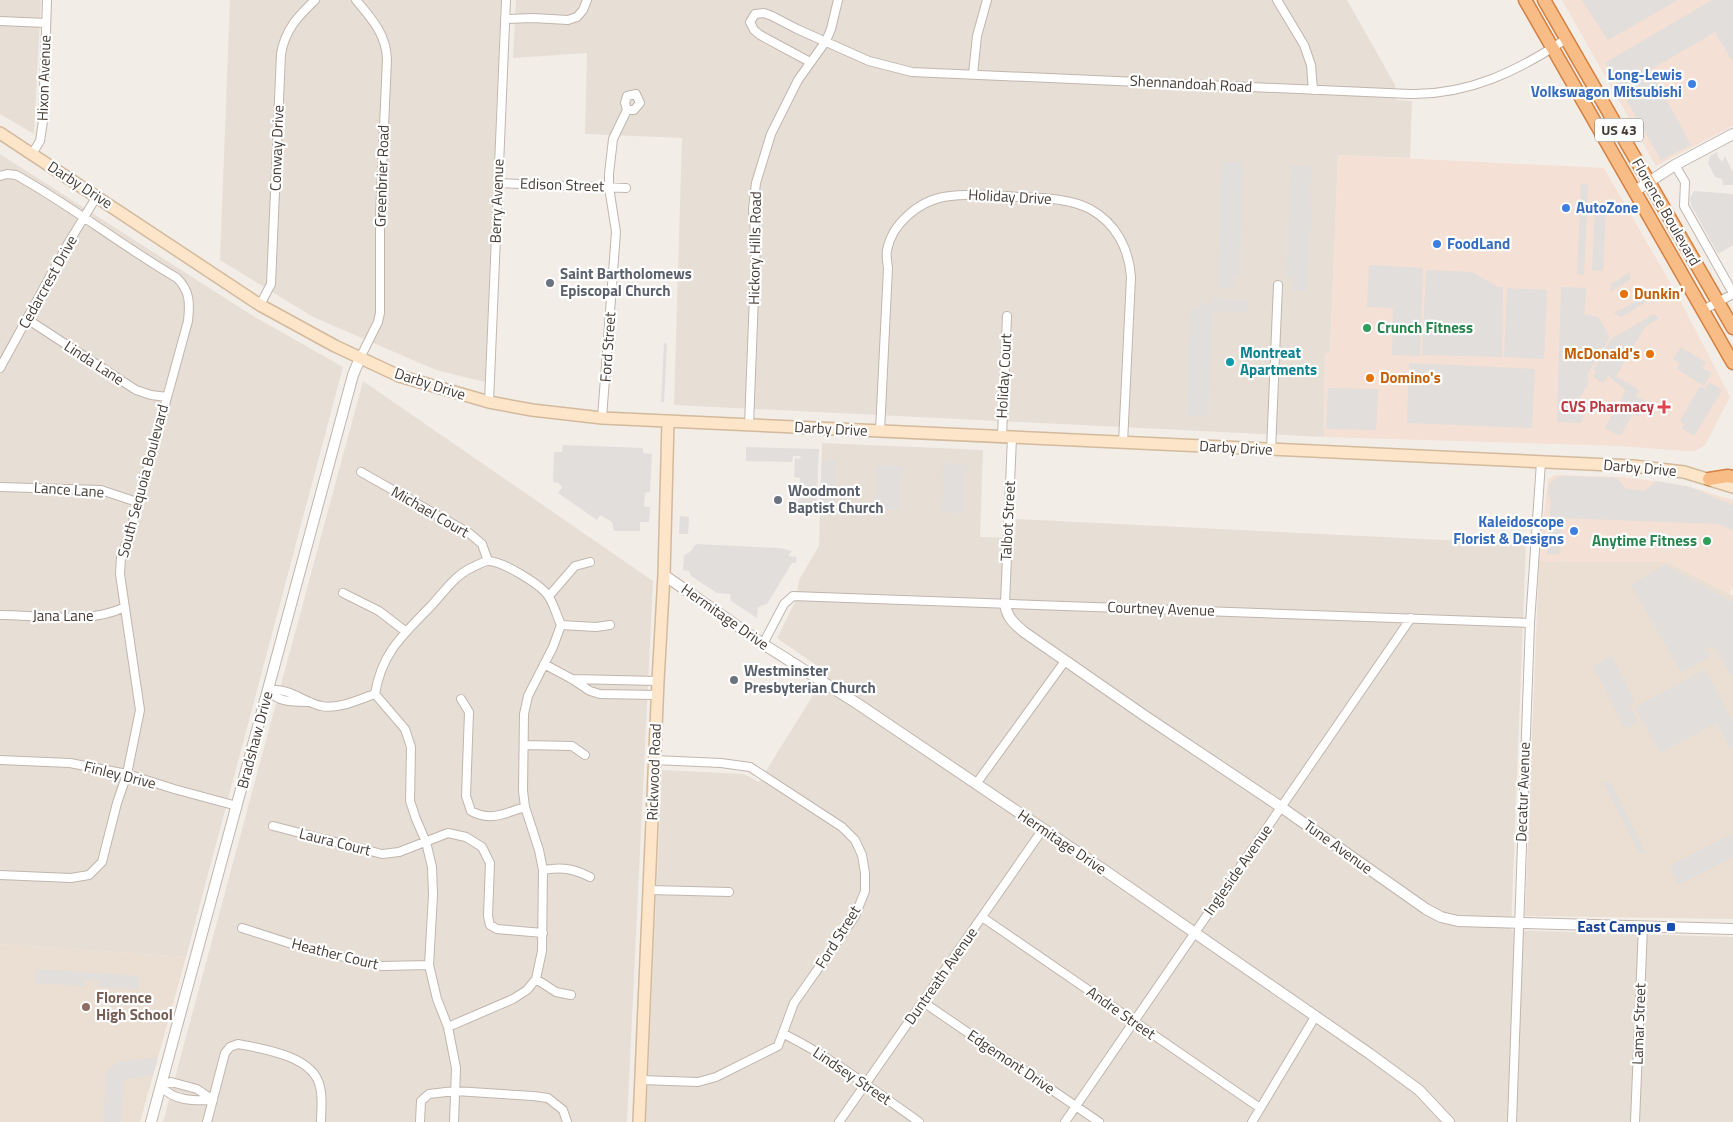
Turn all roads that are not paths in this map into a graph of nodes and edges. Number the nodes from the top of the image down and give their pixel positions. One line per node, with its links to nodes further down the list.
1 (47, 0): 13 (street, Hixon Avenue)
2 (315, 0): 36 (street, Conway Drive)
3 (356, 0): 41 (street, Greenbrier Road)
4 (506, 0): 11 (street, Berry Avenue)
5 (587, 0): 11 (street)
6 (838, 0): 15 (street, Hickory Hills Road)
7 (987, 0): 18 (street)
8 (1277, 0): 19 (street)
9 (1525, 0): 16 (highway, Florence Boulevard / US 43)
10 (1544, 0): 14 (highway, Florence Boulevard / US 43)
11 (505, 19): 27 (street, Berry Avenue)
12 (0, 21): 13 (street)
13 (46, 23): 23 (street, Hixon Avenue)
14 (1566, 39): 16 (street, Shennandoah Road); 26 (highway, Florence Boulevard / US 43)
15 (826, 41): 17 (street, Hickory Hills Road); 17 (street, Shennandoah Road); 18 (street, Shennandoah Road)
16 (1553, 48): 19 (street, Shennandoah Road); 30 (highway, Florence Boulevard / US 43)
17 (810, 62): 48 (street, Hickory Hills Road)
18 (973, 74): 19 (street, Shennandoah Road)
19 (1313, 90)
20 (627, 110): 28 (street, Ford Street)
21 (0, 133): 23 (main road, Darby Drive)
22 (1733, 134): 24 (street)
23 (32, 154): 31 (main road, Darby Drive)
24 (1675, 165): 26 (street); 34 (street)
25 (0, 176): 32 (street, South Sequoia Boulevard)
26 (1649, 182): 30 (street); 35 (highway, Florence Boulevard / US 43)
27 (498, 183): 28 (street, Edison Street); 45 (street, Berry Avenue)
28 (609, 187): 29 (street, Edison Street); 46 (street, Ford Street)
29 (626, 188)
30 (1635, 191): 37 (highway, Florence Boulevard / US 43)
31 (97, 196): 32 (street, Cedarcrest Drive); 36 (main road, Darby Drive)
32 (84, 217): 39 (street, Cedarcrest Drive); 44 (street, South Sequoia Boulevard)
33 (1278, 285): 52 (street)
34 (1733, 294): 35 (street)
35 (1718, 302): 37 (street); 40 (highway, Florence Boulevard / US 43)
36 (260, 305): 41 (main road, Darby Drive)
37 (1703, 310): 42 (highway, Florence Boulevard / US 43)
38 (1007, 316): 50 (street, Holiday Court)
39 (27, 319): 43 (street, Cedarcrest Drive); 44 (street, Linda Lane)
40 (1733, 328)
41 (360, 358): 45 (main road, Darby Drive); 78 (street, Bradshaw Drive)
42 (1733, 363)
43 (0, 368)
44 (167, 397): 59 (street, South Sequoia Boulevard)
45 (489, 402): 46 (main road, Darby Drive)
46 (602, 418): 47 (main road, Darby Drive)
47 (668, 421): 48 (main road, Darby Drive); 62 (main road, Rickwood Road)
48 (749, 425): 49 (main road, Darby Drive)
49 (880, 431): 50 (main road, Darby Drive); 51 (street, Holiday Drive)
50 (1007, 437): 51 (main road, Darby Drive); 65 (street, Talbot Street)
51 (1123, 443): 52 (main road, Darby Drive)
52 (1271, 450): 53 (main road, Darby Drive)
53 (1541, 462): 56 (main road, Darby Drive); 69 (street, Decatur Avenue)
54 (361, 472): 60 (street, Michael Court)
55 (1733, 477): 56 (highway)
56 (1709, 478): 58 (main road, Darby Drive)
57 (0, 487): 59 (street, Lance Lane)
58 (1733, 487)
59 (137, 502): 66 (street, South Sequoia Boulevard)
60 (488, 561): 64 (street); 72 (street)
61 (590, 562): 64 (street)
62 (664, 575): 73 (street, Hermitage Drive); 77 (main road, Rickwood Road)
63 (343, 592): 72 (street)
64 (549, 596): 70 (street)
65 (1005, 604): 68 (street, Courtney Avenue); 73 (street, Courtney Avenue); 74 (street, Tune Avenue)
66 (125, 607): 67 (street, Jana Lane); 86 (street, South Sequoia Boulevard)
67 (0, 615)
68 (1411, 618): 69 (street, Courtney Avenue); 90 (street, Ingleside Avenue)
69 (1530, 623): 100 (street, Decatur Avenue)
70 (561, 625): 71 (street); 75 (street)
71 (610, 625)
72 (405, 631): 79 (street)
73 (763, 644): 87 (street, Hermitage Drive)
74 (1064, 661): 87 (street); 90 (street, Tune Avenue)
75 (544, 664): 76 (street); 82 (street)
76 (572, 679): 77 (street); 80 (street)
77 (658, 681): 80 (main road, Rickwood Road)
78 (268, 692): 79 (street); 88 (street, Bradshaw Drive)
79 (375, 694): 93 (street)
80 (657, 695): 85 (main road, Rickwood Road)
81 (461, 699): 89 (street)
82 (525, 744): 83 (street); 89 (street)
83 (585, 755)
84 (0, 760): 86 (street, Finley Drive)
85 (654, 760): 97 (main road, Rickwood Road); 113 (street, Ford Street)
86 (127, 774): 88 (street, Finley Drive); 95 (street, South Sequoia Boulevard)
87 (976, 784): 92 (street, Hermitage Drive)
88 (237, 806): 116 (street, Bradshaw Drive)
89 (525, 807): 94 (street)
90 (1282, 807): 100 (street, Tune Avenue); 104 (street, Ingleside Avenue)
91 (273, 826): 93 (street, Laura Court)
92 (1043, 830): 99 (street, Duntreath Avenue); 104 (street, Hermitage Drive)
93 (426, 842): 105 (street, Laura Court); 106 (street)
94 (542, 870): 96 (street); 105 (street)
95 (0, 875)
96 (590, 877)
97 (649, 890): 98 (street); 114 (main road, Rickwood Road)
98 (729, 892)
99 (982, 917): 109 (street, Duntreath Avenue); 111 (street, Andre Street)
100 (1519, 923): 101 (street, Tune Avenue); 134 (street, Decatur Avenue)
101 (1643, 926): 103 (street, Tune Avenue); 135 (street, Lamar Street)
102 (242, 928): 106 (street, Heather Court)
103 (1733, 928)
104 (1195, 932): 110 (street, Hermitage Drive); 111 (street, Ingleside Avenue)
105 (543, 933): 107 (street)
106 (429, 965): 112 (street)
107 (536, 979): 108 (street); 112 (street)
108 (571, 995)
109 (923, 1002): 115 (street, Duntreath Avenue); 119 (street, Edgemont Drive)
110 (1315, 1017): 120 (street); 133 (street, Hermitage Drive)
111 (1134, 1021): 119 (street, Ingleside Avenue); 120 (street, Andre Street)
112 (448, 1027): 117 (street)
113 (784, 1034): 114 (street, Ford Street); 115 (street, Lindsey Street)
114 (641, 1080): 127 (main road, Rickwood Road)
115 (866, 1084): 128 (street, Duntreath Avenue); 129 (street, Lindsey Street)
116 (161, 1086): 118 (street); 118 (street); 121 (street, Bradshaw Drive)
117 (455, 1092): 124 (street); 125 (street); 126 (street)
118 (213, 1100): 122 (street); 123 (street)
119 (1076, 1106): 130 (street, Ingleside Avenue); 131 (street, Edgemont Drive)
120 (1260, 1108): 132 (street)
121 (151, 1122)
122 (207, 1122)
123 (321, 1122)
124 (420, 1122)
125 (454, 1122)
126 (566, 1122)
127 (639, 1122)
128 (839, 1122)
129 (919, 1122)
130 (1065, 1122)
131 (1099, 1122)
132 (1252, 1122)
133 (1449, 1122)
134 (1512, 1122)
135 (1635, 1122)

